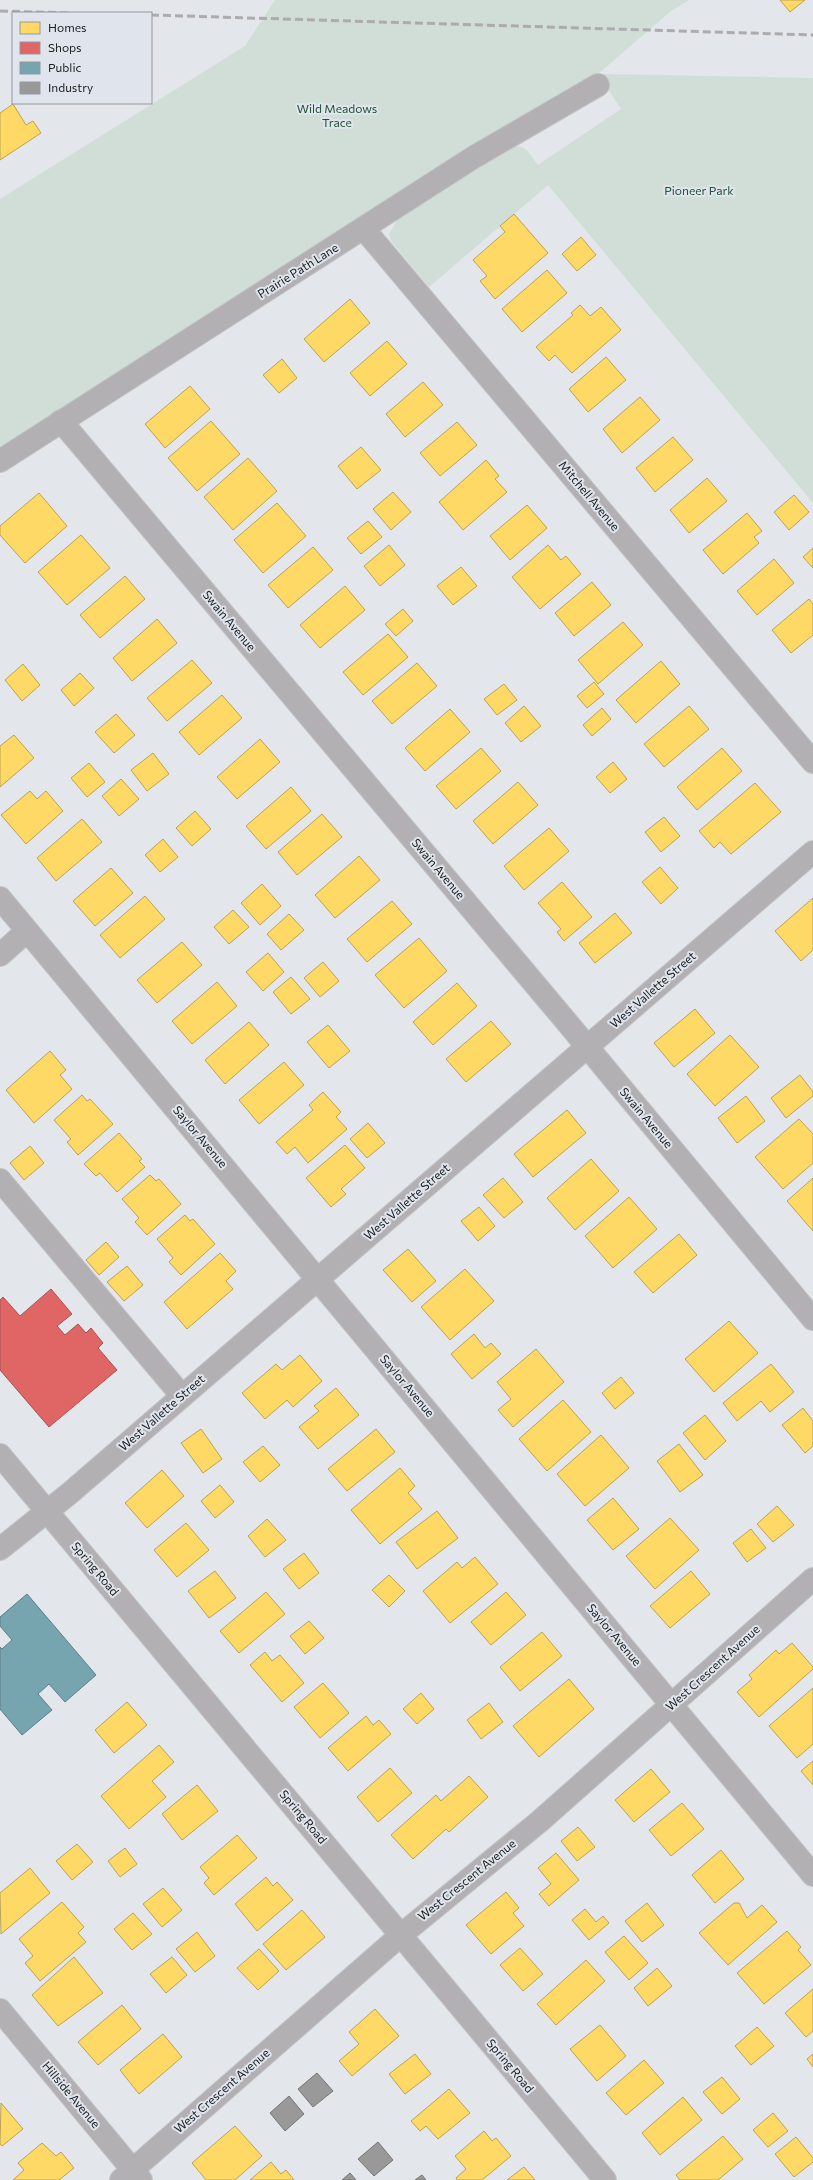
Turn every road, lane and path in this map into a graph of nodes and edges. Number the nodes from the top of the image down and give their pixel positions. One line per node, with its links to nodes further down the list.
1 (598, 85): 2 (street, Prairie Path Lane)
2 (364, 229): 3 (street, Prairie Path Lane); 5 (street, Mitchell Avenue)
3 (61, 421): 4 (street, Prairie Path Lane); 10 (street, Swain Avenue)
4 (0, 461)
5 (813, 762)
6 (813, 852): 10 (street, West Vallette Street)
7 (0, 898): 8 (street, Saylor Avenue)
8 (27, 931): 9 (street); 12 (street, Saylor Avenue)
9 (0, 955)
10 (587, 1047): 12 (street, West Vallette Street); 13 (street, Swain Avenue)
11 (0, 1180): 14 (street)
12 (318, 1279): 14 (street, West Vallette Street); 19 (street, Saylor Avenue)
13 (813, 1318)
14 (182, 1396): 16 (street, West Vallette Street)
15 (0, 1455): 16 (street, Spring Road)
16 (48, 1512): 17 (street, West Vallette Street); 21 (street, Spring Road)
17 (0, 1549)
18 (813, 1580): 19 (street, West Crescent Avenue)
19 (672, 1705): 20 (street, Saylor Avenue); 21 (street, West Crescent Avenue)
20 (813, 1875)
21 (400, 1935): 23 (street, West Crescent Avenue); 24 (street, Spring Road)
22 (0, 2010): 23 (street, Hillside Avenue)
23 (132, 2177)
24 (605, 2180)

